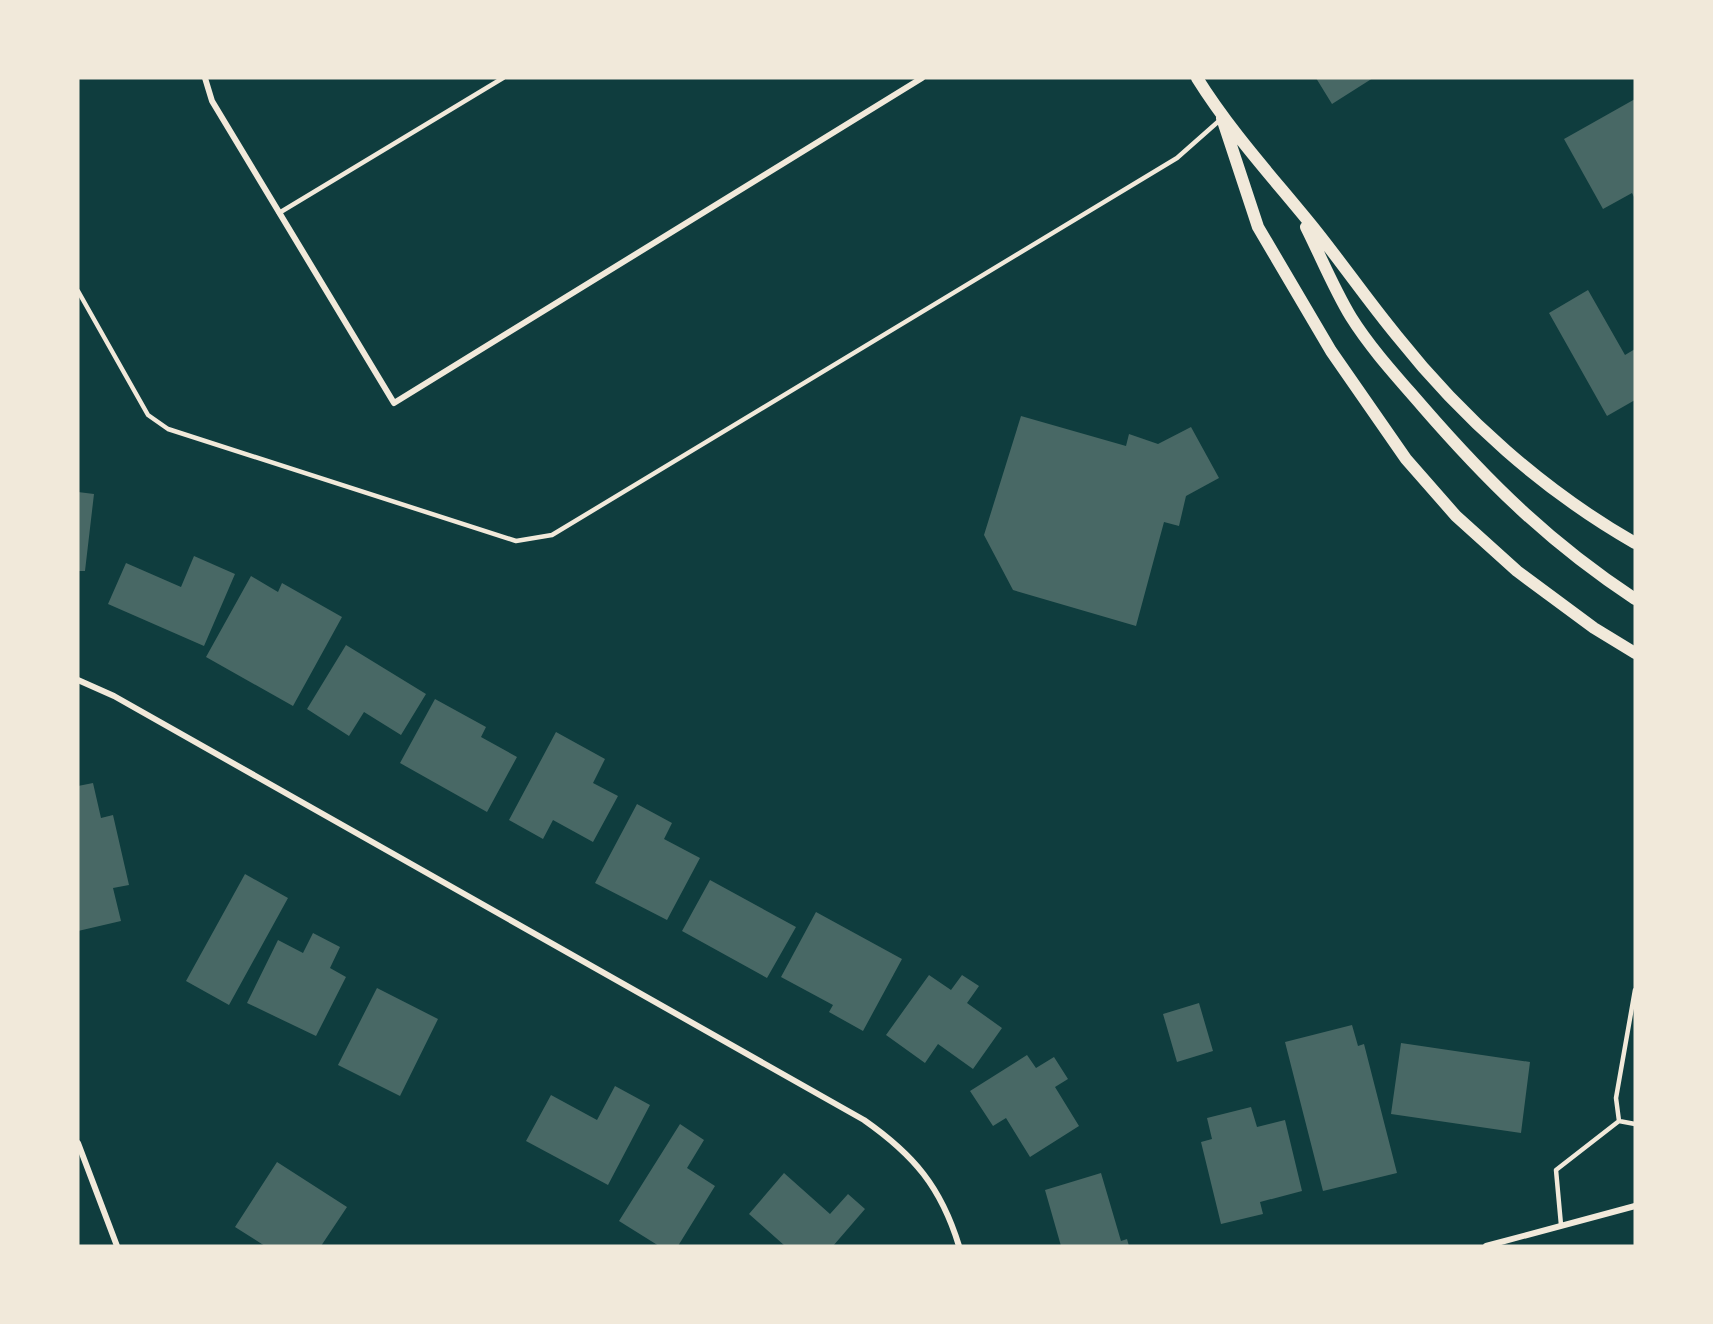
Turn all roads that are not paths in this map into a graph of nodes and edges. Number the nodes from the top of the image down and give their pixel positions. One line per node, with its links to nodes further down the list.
1 (205, 78): 7 (street)
2 (503, 78): 7 (lane)
3 (922, 78): 7 (street)
4 (1197, 78): 5 (main road)
5 (1222, 118): 6 (main road); 8 (lane); 11 (main road)
6 (1295, 204): 9 (main road); 10 (main road)
7 (279, 213)
8 (78, 291)
9 (1635, 543)
10 (1635, 599)
11 (1635, 652)
12 (78, 680): 20 (street)
13 (1635, 990): 14 (lane)
14 (1619, 1121): 15 (lane); 18 (lane)
15 (1635, 1124)
16 (78, 1143): 19 (street)
17 (1635, 1206): 18 (street)
18 (1561, 1225): 21 (street)
19 (117, 1246)
20 (959, 1246)
21 (1486, 1246)

